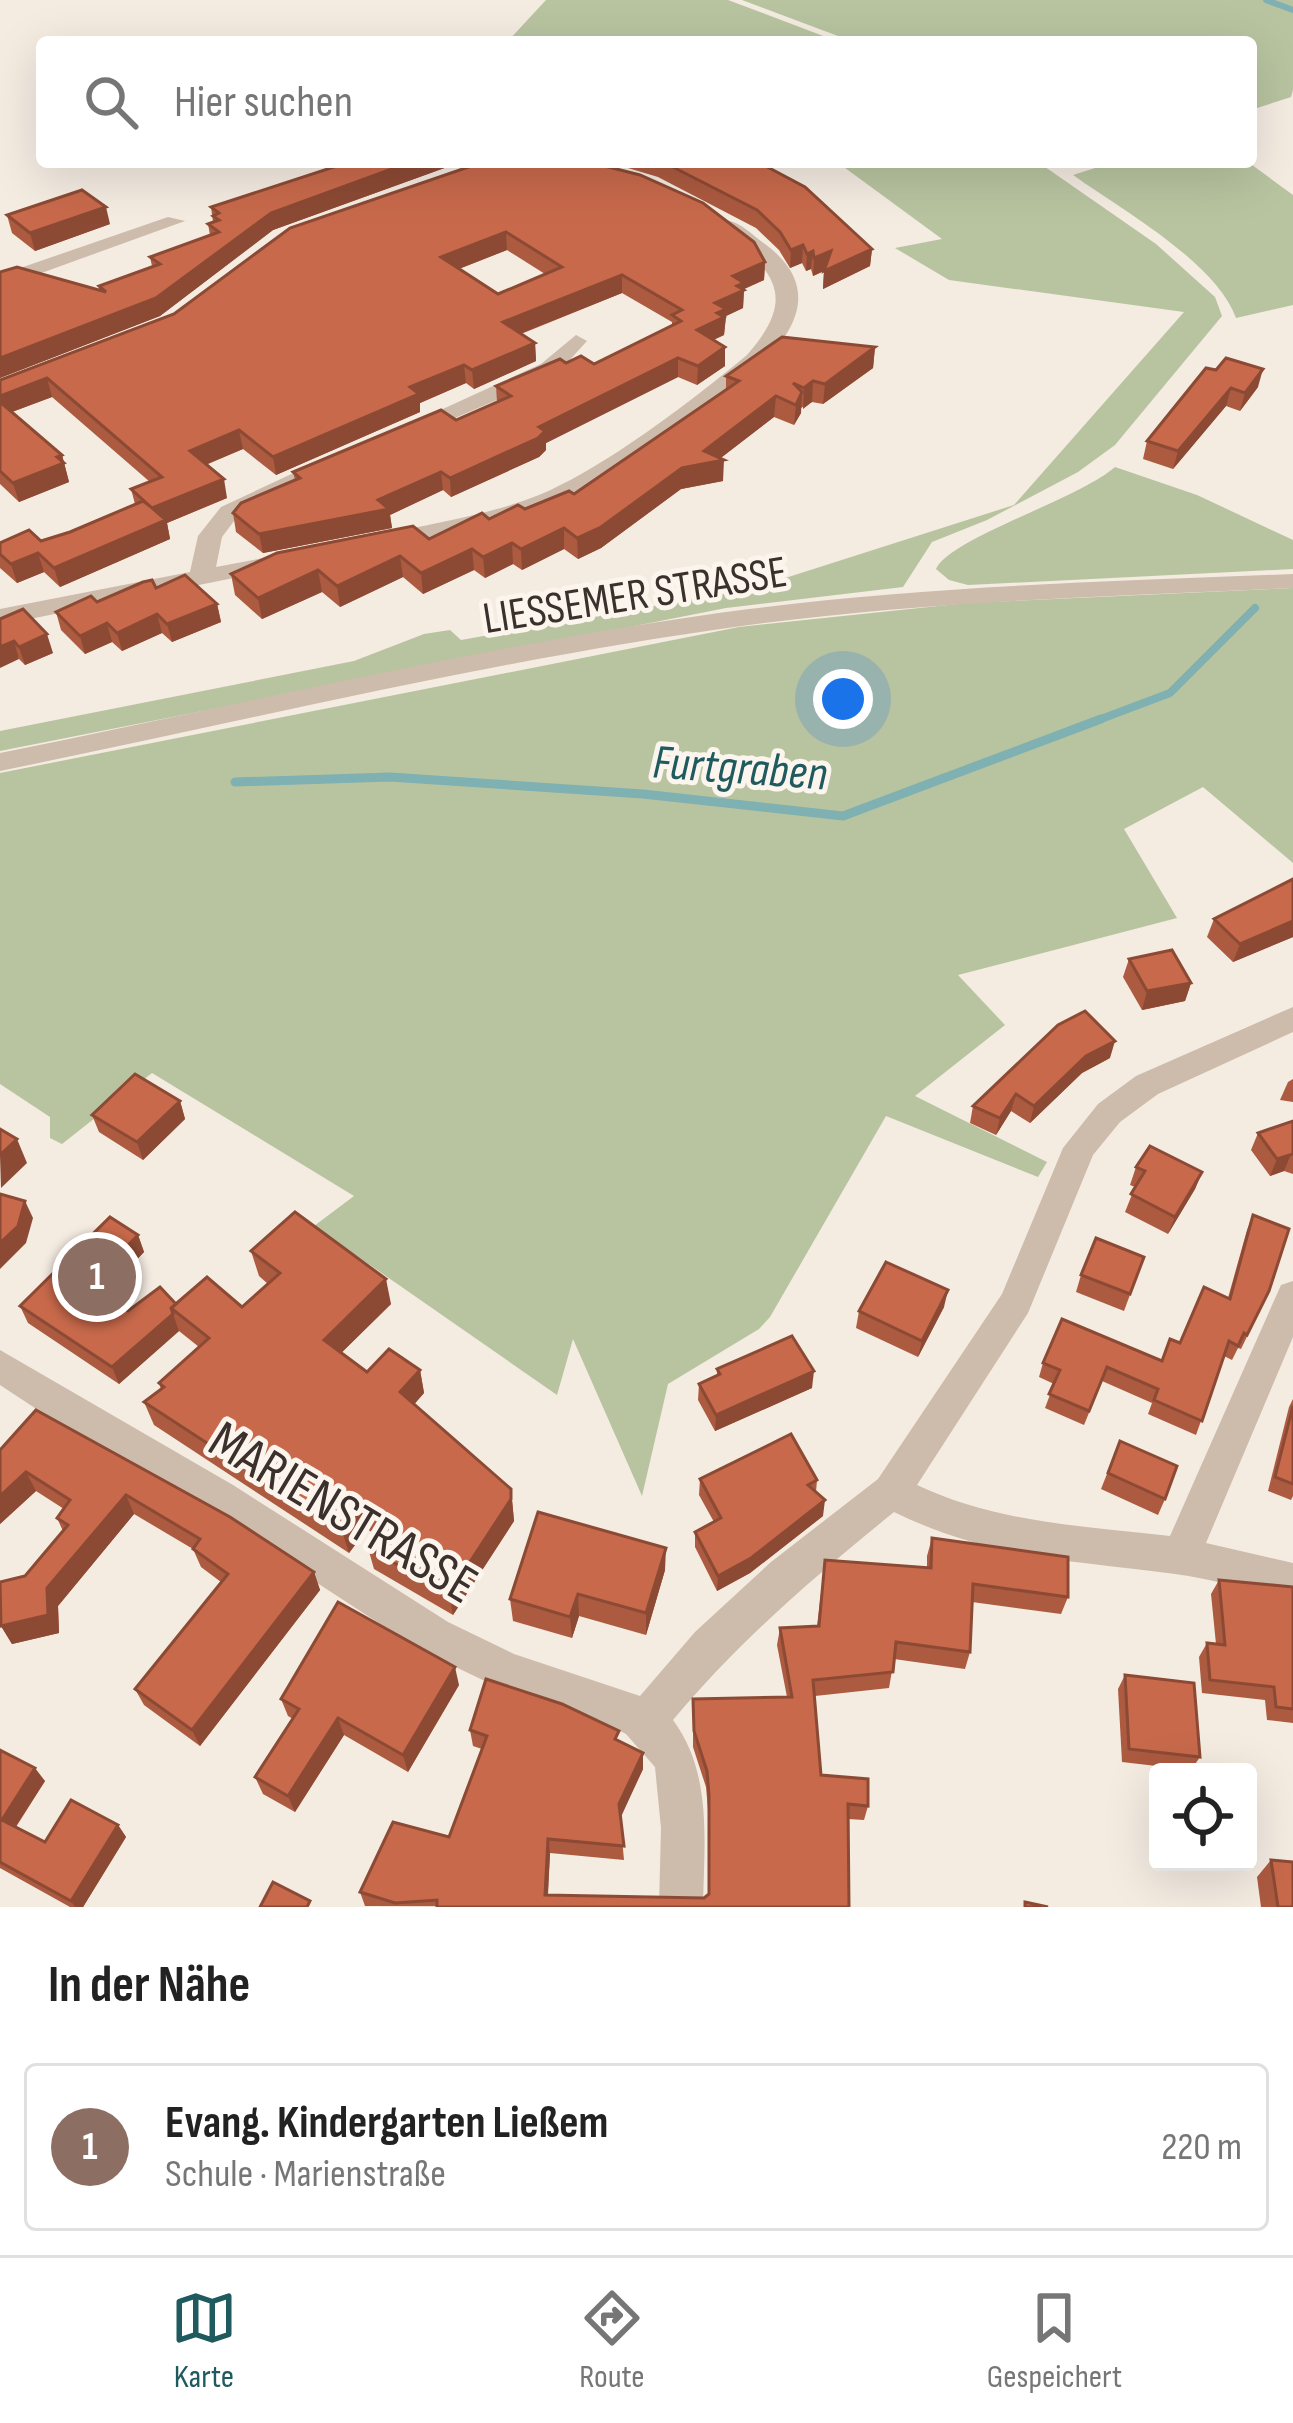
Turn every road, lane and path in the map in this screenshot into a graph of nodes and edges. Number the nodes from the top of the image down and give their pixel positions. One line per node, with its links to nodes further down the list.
1 (706, 213): 7 (street)
2 (175, 221): 3 (street)
3 (0, 282)
4 (576, 341): 5 (street)
5 (397, 435)
6 (353, 454): 9 (street)
7 (365, 545)
8 (298, 558): 9 (street)
9 (202, 575): 11 (street)
10 (1293, 580): 12 (street, LIESSEMER STRASSE)
11 (0, 616)
12 (0, 762)
13 (1293, 1018): 16 (street)
14 (1293, 1296): 17 (street)
15 (0, 1366): 19 (street, MARIENSTRASSE)
16 (891, 1492): 17 (street); 19 (street)
17 (1181, 1556): 18 (street)
18 (1293, 1582)
19 (645, 1721): 20 (street)
20 (680, 1907)

